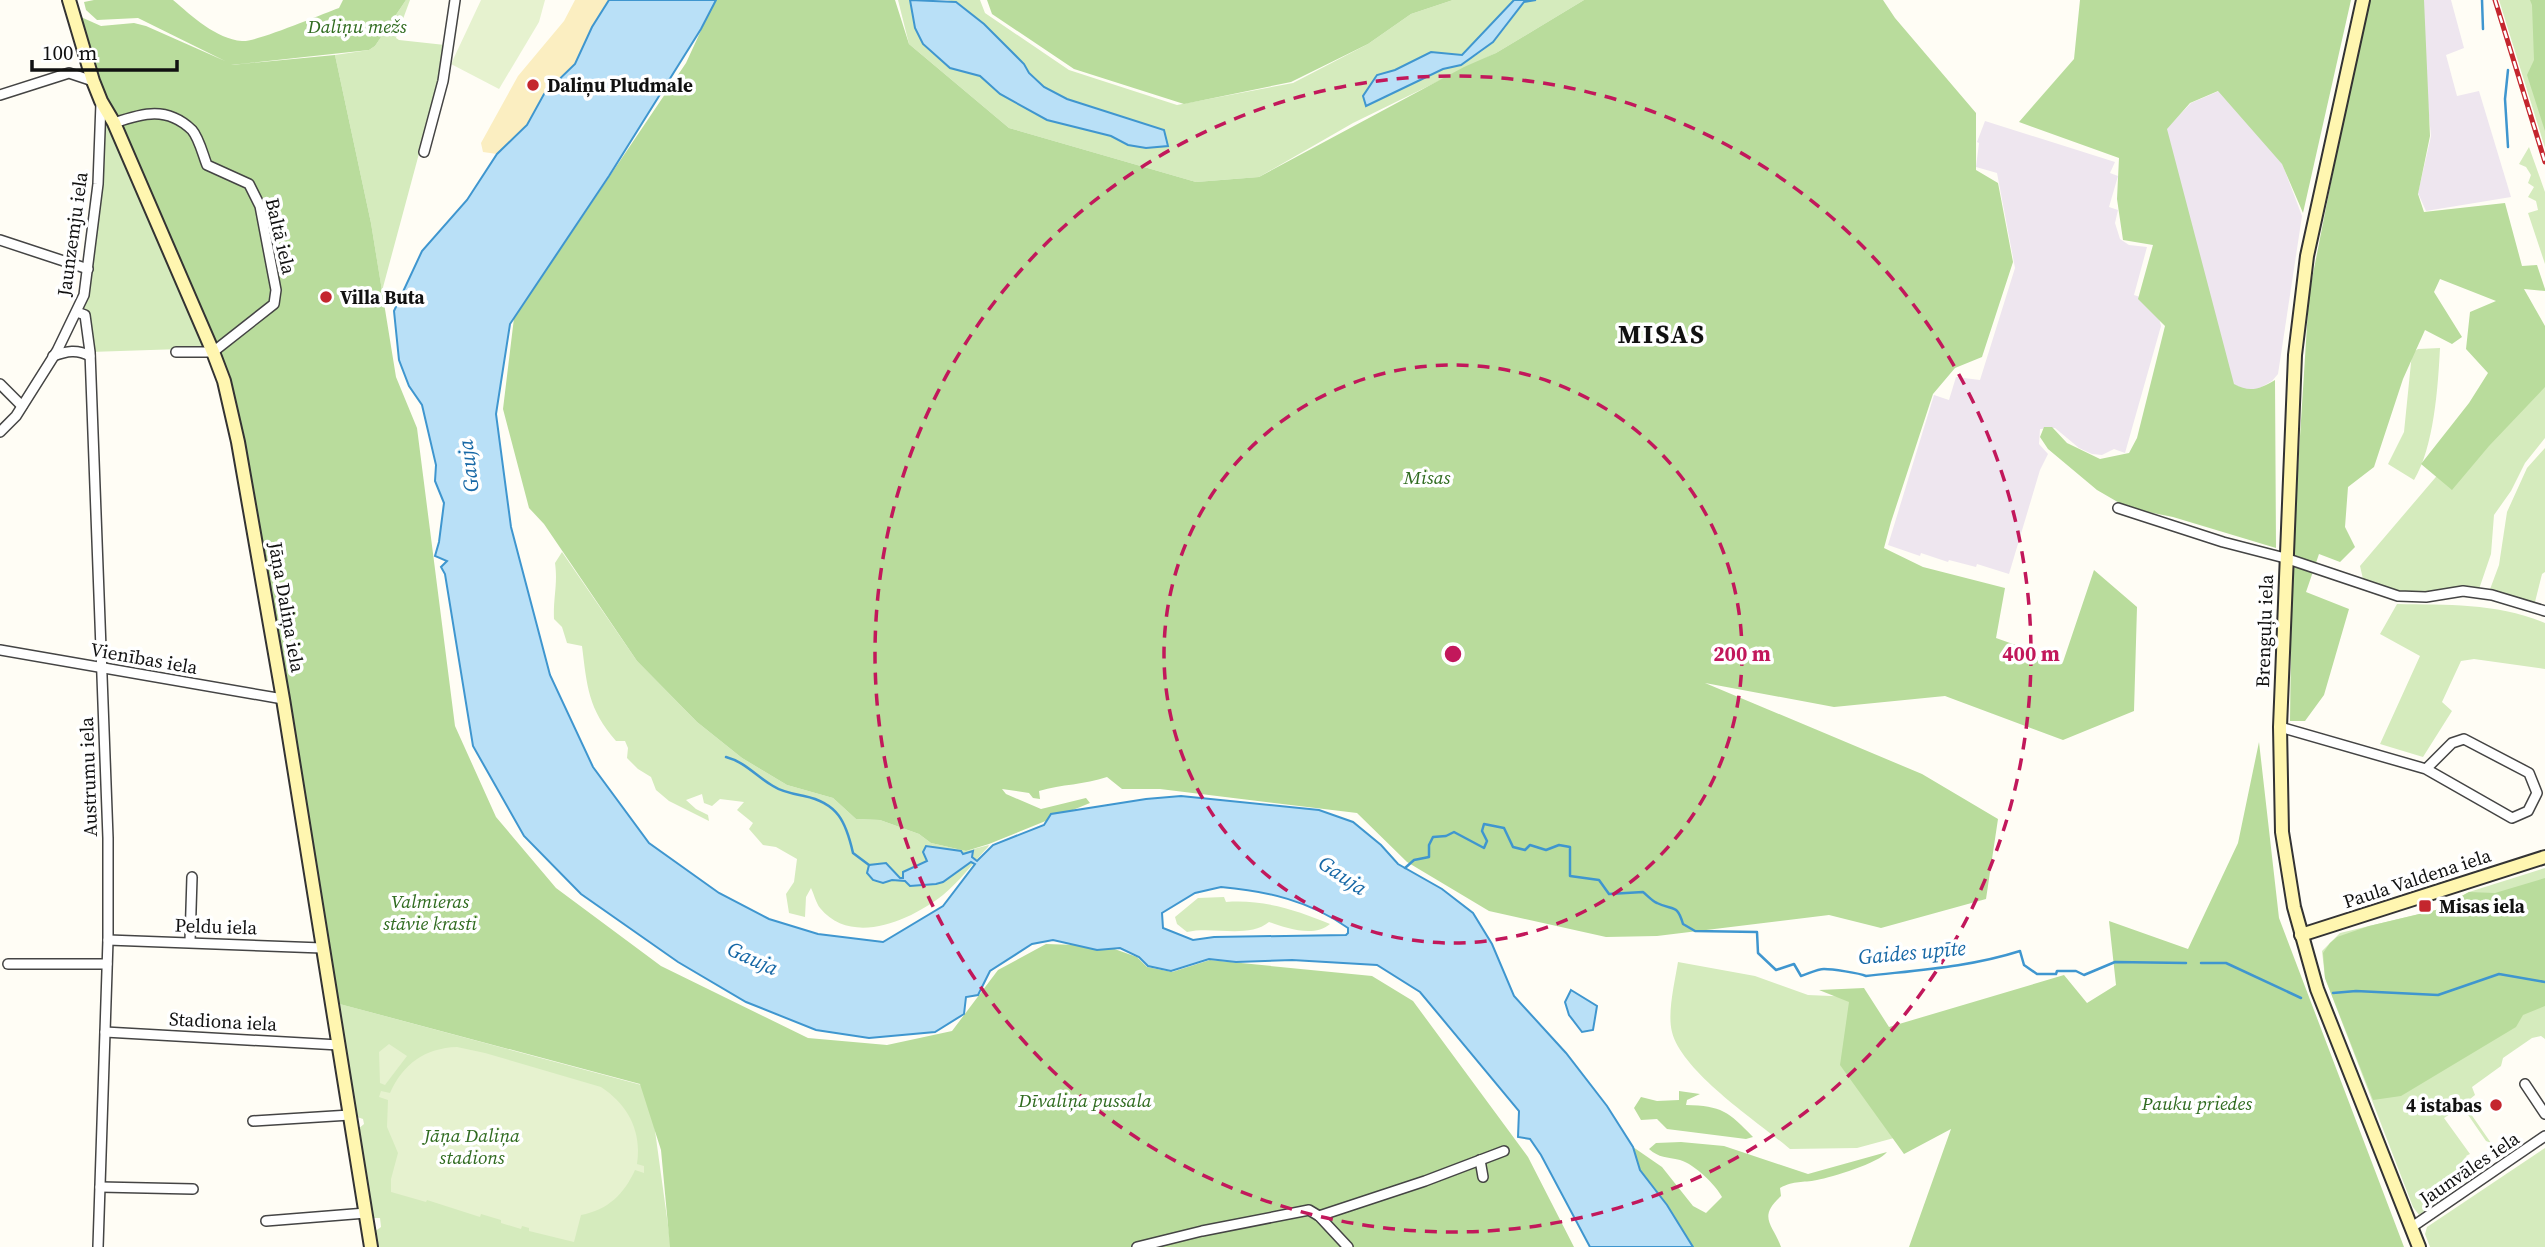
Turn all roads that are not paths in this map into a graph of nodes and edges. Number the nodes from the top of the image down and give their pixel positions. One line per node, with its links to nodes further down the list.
1 (69, 0): 4 (street, Jāņa Daliņa iela)
2 (455, 0): 8 (street)
3 (2363, 0): 20 (street, Brenguļu iela)
4 (93, 81): 5 (street); 6 (street, Jāņa Daliņa iela)
5 (0, 95)
6 (101, 101): 7 (street, Jāņa Daliņa iela); 10 (street, Jaunzemju iela)
7 (114, 123): 13 (street, Jāņa Daliņa iela); 13 (street, Baltā iela)
8 (424, 152)
9 (0, 240): 10 (street)
10 (88, 269): 11 (street, Jaunzemju iela)
11 (77, 312): 14 (street, Jaunzemju iela); 15 (street, Austrumu iela)
12 (176, 352): 13 (street)
13 (213, 352): 24 (street, Jāņa Daliņa iela)
14 (53, 356): 15 (street); 17 (street, Jaunzemju iela)
15 (90, 356): 23 (street, Austrumu iela)
16 (0, 384): 17 (street)
17 (22, 406): 18 (street, Jaunzemju iela)
18 (0, 432)
19 (2118, 508): 20 (street)
20 (2286, 558): 21 (street); 25 (street, Brenguļu iela)
21 (2545, 611)
22 (0, 650): 23 (street, Vienības iela)
23 (100, 668): 24 (street, Vienības iela); 30 (street, Austrumu iela)
24 (283, 699): 32 (street, Jāņa Daliņa iela)
25 (2280, 727): 26 (street); 29 (street, Brenguļu iela)
26 (2426, 769): 26 (street)
27 (2545, 857): 29 (street, Paula Valdena iela)
28 (192, 877): 31 (street)
29 (2301, 935): 50 (street, Brenguļu iela)
30 (108, 940): 31 (street, Peldu iela); 34 (street, Austrumu iela)
31 (190, 942): 32 (street, Peldu iela)
32 (322, 948): 36 (street, Jāņa Daliņa iela)
33 (8, 964): 34 (street)
34 (107, 964): 35 (street, Austrumu iela)
35 (105, 1032): 36 (street, Stadiona iela); 45 (street, Austrumu iela)
36 (339, 1045): 39 (street, Jāņa Daliņa iela)
37 (2525, 1084): 38 (street)
38 (2545, 1114)
39 (350, 1115): 40 (street); 47 (street, Jāņa Daliņa iela)
40 (253, 1121)
41 (2545, 1136): 50 (street, Jaunvāles iela)
42 (1504, 1150): 43 (street)
43 (1480, 1160): 44 (street); 48 (street)
44 (1483, 1177)
45 (100, 1187): 46 (street); 51 (street, Austrumu iela)
46 (193, 1189)
47 (366, 1213): 49 (street); 52 (street, Jāņa Daliņa iela)
48 (1319, 1216): 53 (street); 54 (street)
49 (266, 1220)
50 (2412, 1227): 55 (street, Brenguļu iela)
51 (98, 1247)
52 (371, 1247)
53 (1137, 1247)
54 (1348, 1247)
55 (2419, 1247)

